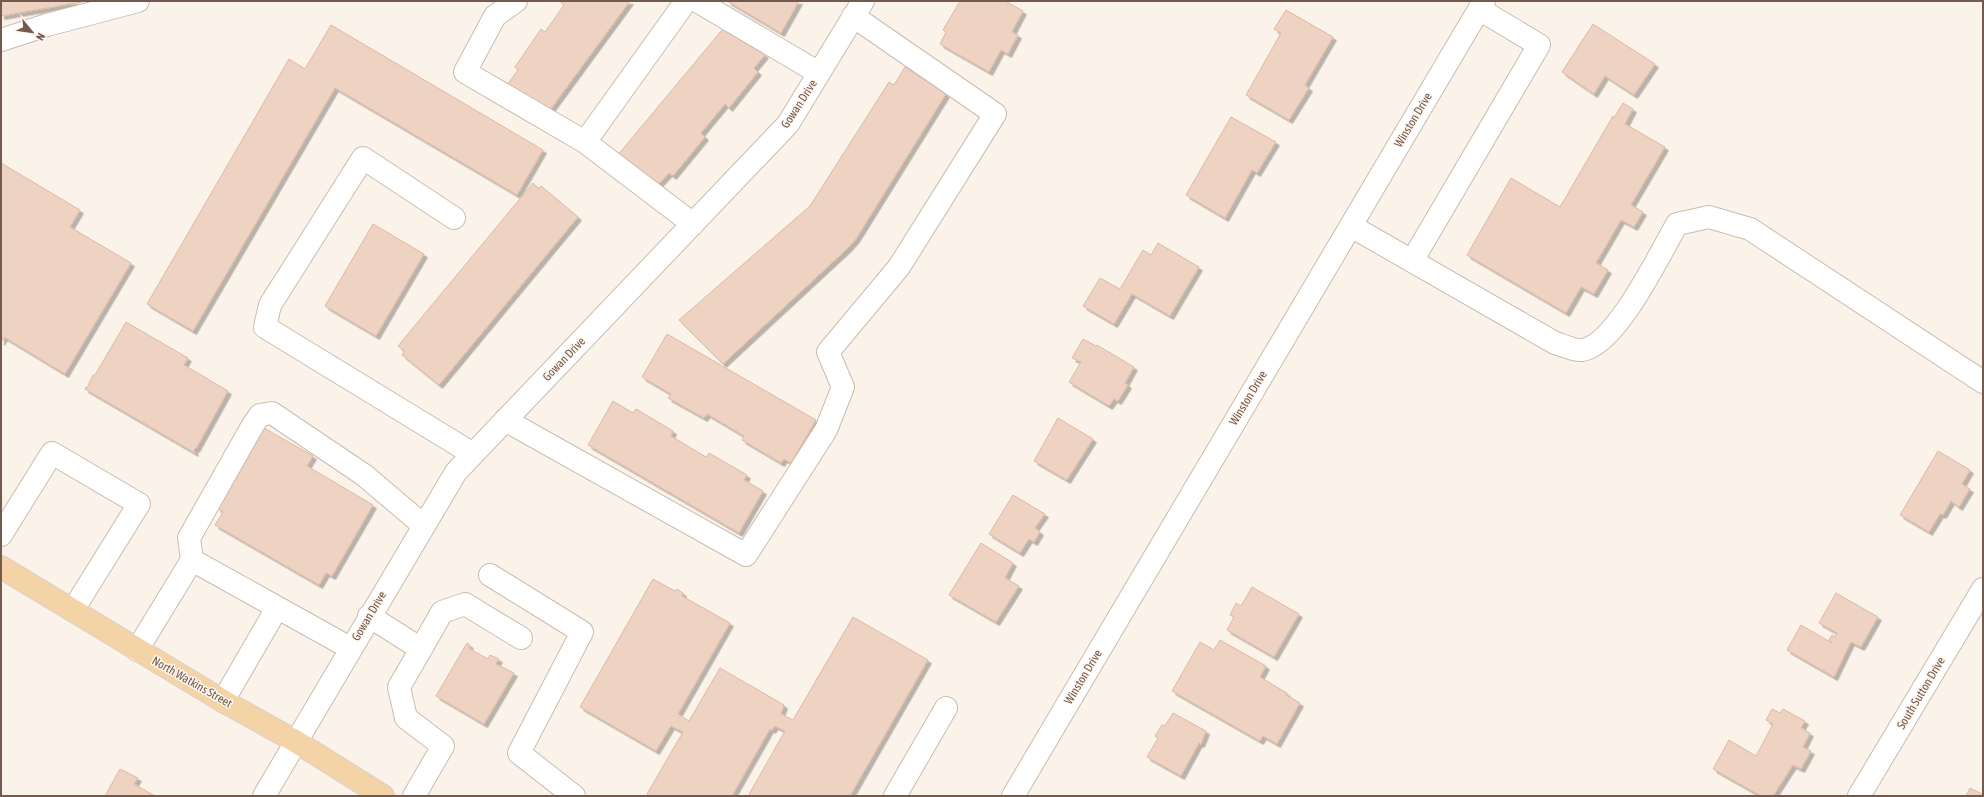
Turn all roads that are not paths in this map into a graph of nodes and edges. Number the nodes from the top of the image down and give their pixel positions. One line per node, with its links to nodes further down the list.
1 (138, 1): 7 (street)
2 (516, 1): 9 (street)
3 (686, 1): 9 (street)
4 (696, 1): 8 (street)
5 (1482, 5): 12 (street, Winston Drive); 13 (street)
6 (858, 9): 8 (street, Gowan Drive); 15 (street)
7 (1, 40)
8 (819, 73): 11 (street, Gowan Drive)
9 (585, 142): 11 (street)
10 (454, 218): 16 (street)
11 (693, 224): 15 (street, Gowan Drive)
12 (1351, 226): 13 (street); 38 (street, Winston Drive)
13 (1412, 261): 14 (street)
14 (1983, 382)
15 (505, 420): 16 (street, Gowan Drive)
16 (472, 454): 17 (street, Gowan Drive)
17 (423, 525): 19 (street); 25 (street, Gowan Drive)
18 (1, 535): 24 (street)
19 (192, 560): 23 (street); 29 (street)
20 (1, 567): 24 (main road, North Watkins Street)
21 (490, 575): 36 (street)
22 (1983, 589): 39 (street, South Sutton Drive)
23 (277, 608): 27 (street); 30 (street)
24 (73, 610): 29 (main road, North Watkins Street)
25 (369, 616): 27 (street, Gowan Drive); 28 (street)
26 (521, 638): 28 (street)
27 (350, 648): 32 (street, Gowan Drive)
28 (421, 649): 35 (street)
29 (137, 650): 30 (main road, North Watkins Street)
30 (223, 701): 32 (main road, North Watkins Street)
31 (946, 708): 37 (street)
32 (296, 741): 33 (street, Gowan Drive); 34 (main road, North Watkins Street)
33 (264, 796)
34 (383, 796)
35 (414, 796)
36 (574, 796)
37 (895, 796)
38 (1013, 796)
39 (1859, 796)

